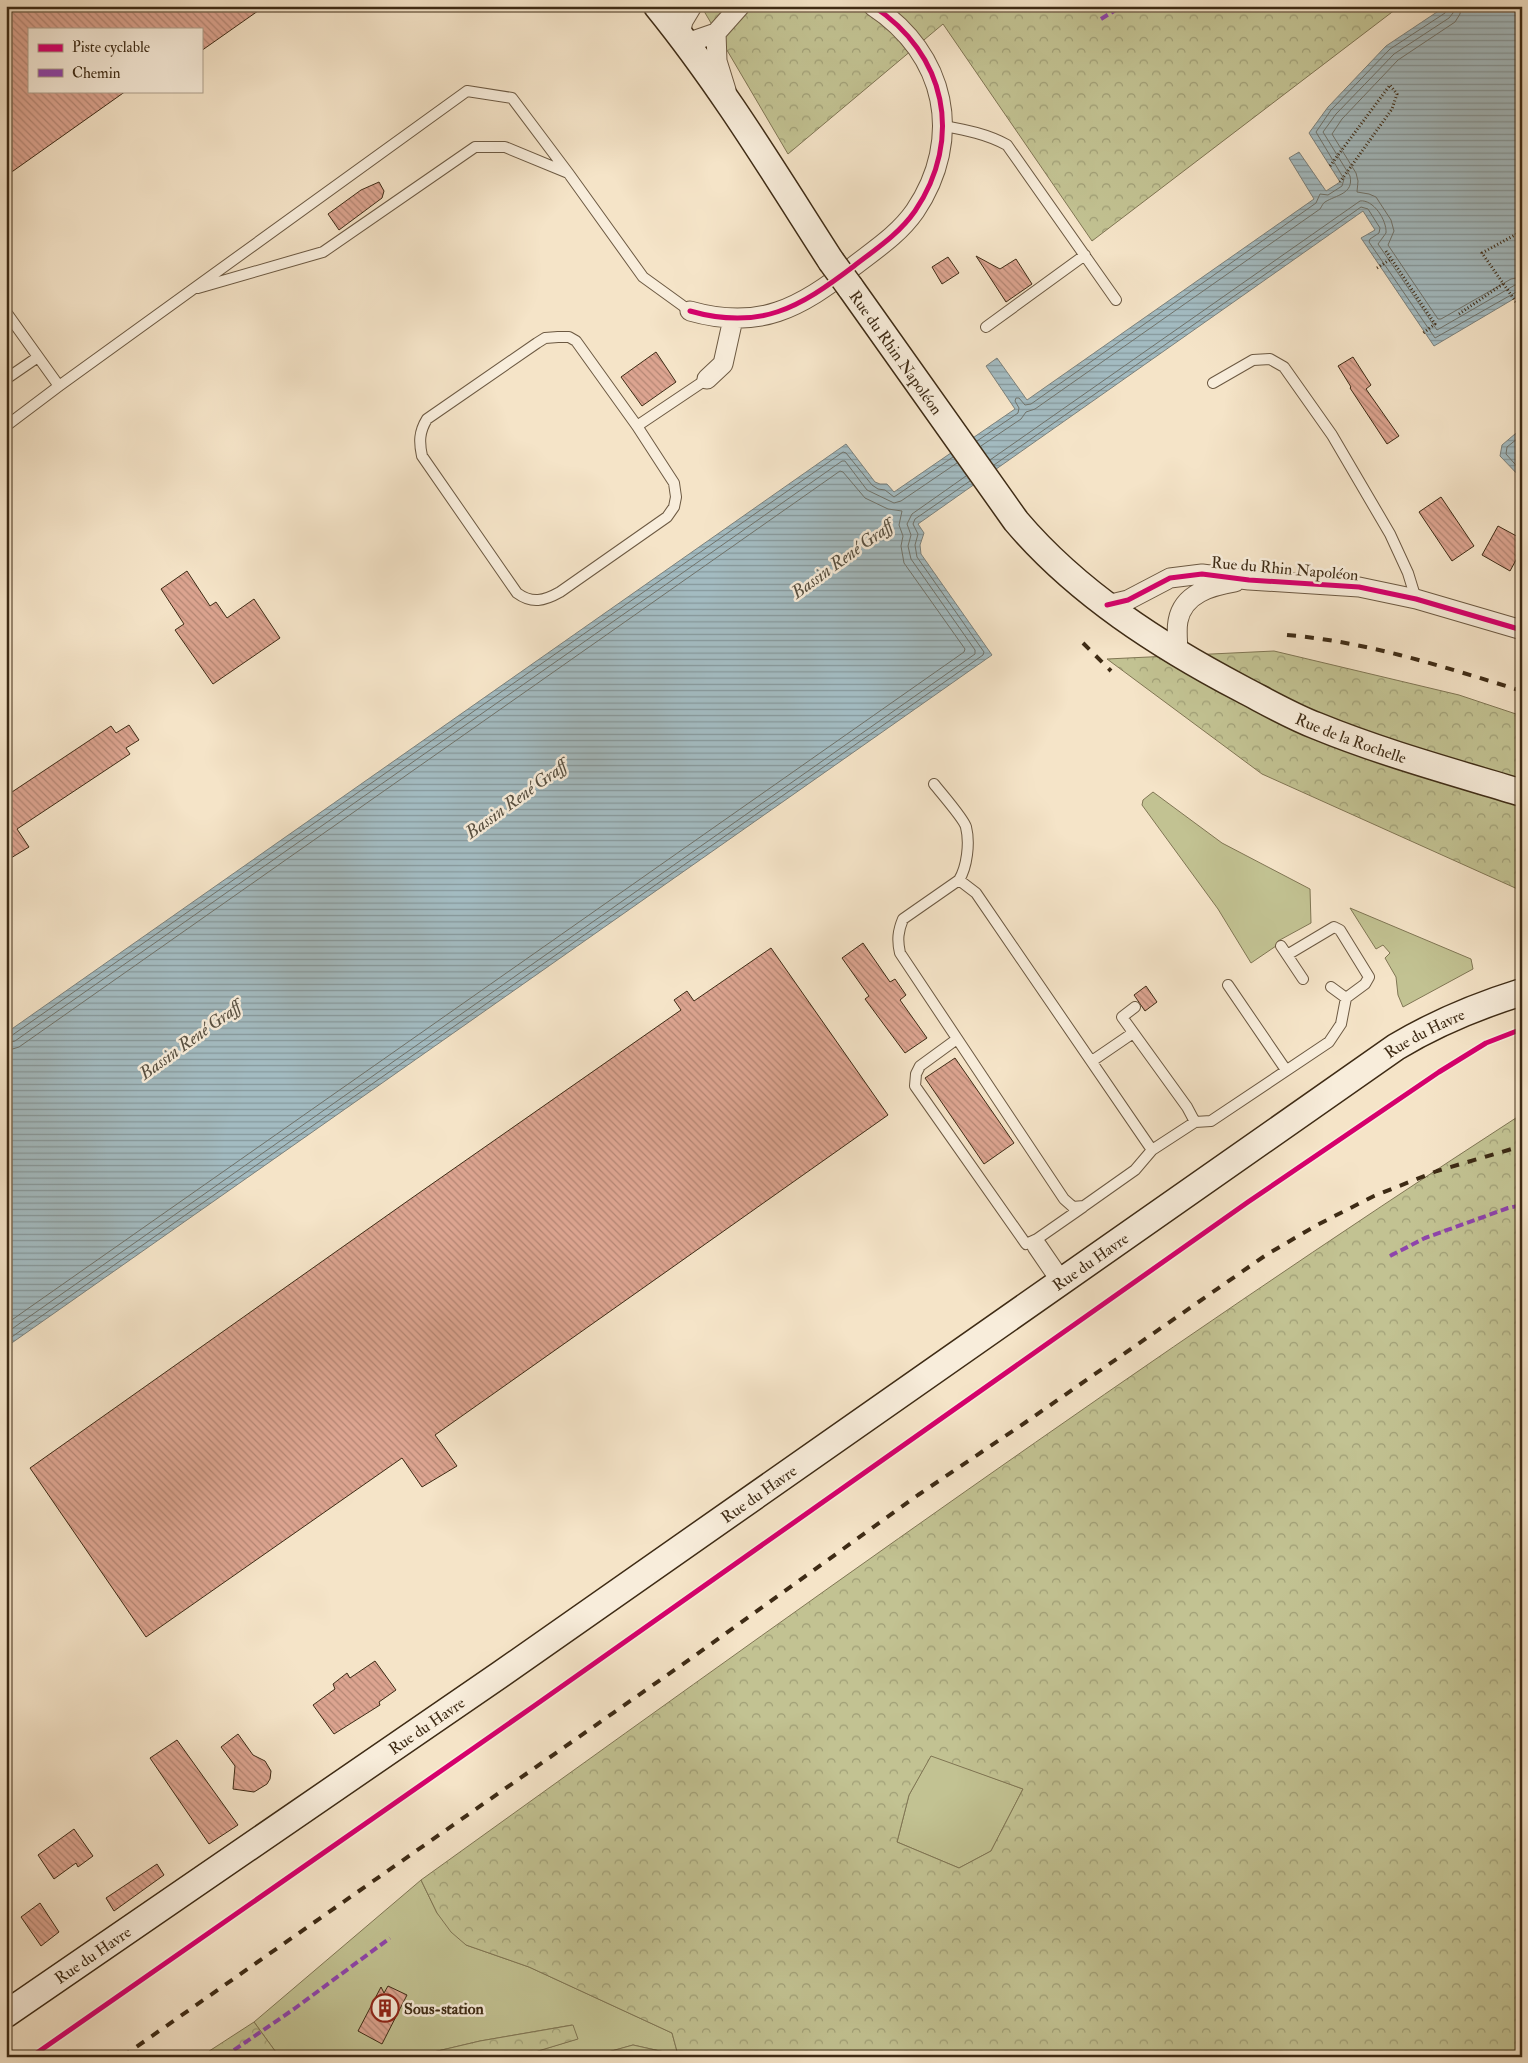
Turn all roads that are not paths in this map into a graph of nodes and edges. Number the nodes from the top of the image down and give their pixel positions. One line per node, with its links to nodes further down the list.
1 (657, 6): 6 (main road, Rue du Rhin Napoléon)
2 (692, 6): 6 (street)
3 (740, 6): 5 (street)
4 (873, 6): 8 (street)
5 (716, 34): 6 (street); 7 (street)
6 (684, 39): 7 (main road, Rue du Rhin Napoléon)
7 (734, 110): 26 (main road, Rue du Rhin Napoléon, bridge)
8 (944, 126): 10 (lane); 15 (street)
9 (569, 174): 11 (lane); 11 (lane); 13 (lane)
10 (1085, 255): 12 (lane); 16 (lane)
11 (191, 290): 21 (lane)
12 (1116, 300)
13 (690, 311): 15 (street)
14 (6, 312): 17 (lane)
15 (734, 320): 19 (street)
16 (986, 327)
17 (38, 357): 18 (lane); 21 (lane)
18 (6, 379)
19 (707, 379): 23 (lane)
20 (1213, 383): 25 (lane)
21 (59, 386): 22 (lane)
22 (6, 426)
23 (637, 426): 23 (lane)
24 (1249, 580): 25 (street, Rue du Rhin Napoléon); 26 (street, Rue du Rhin Napoléon); 28 (street, Rue du Rhin Napoléon)
25 (1416, 599): 27 (street, Rue du Rhin Napoléon)
26 (1107, 605): 28 (main road, Rue du Rhin Napoléon)
27 (1522, 630)
28 (1184, 657): 30 (main road, Rue de la Rochelle)
29 (934, 784): 31 (lane)
30 (1522, 793)
31 (959, 880): 41 (lane); 42 (lane)
32 (1281, 946): 33 (lane)
33 (1287, 955): 34 (lane); 38 (lane)
34 (1303, 979)
35 (1228, 985): 43 (lane)
36 (1331, 987): 38 (lane)
37 (1522, 992): 48 (main road, Rue du Havre)
38 (1346, 998): 43 (lane)
39 (1135, 1007): 40 (lane)
40 (1133, 1033): 42 (lane); 44 (lane)
41 (957, 1039): 46 (lane); 47 (lane)
42 (1092, 1061): 45 (lane)
43 (1286, 1070): 44 (lane)
44 (1195, 1122): 45 (lane)
45 (1152, 1150): 46 (lane)
46 (1084, 1206): 47 (lane)
47 (1035, 1243): 48 (street)
48 (1061, 1281): 49 (main road, Rue du Havre)
49 (6, 2014)

